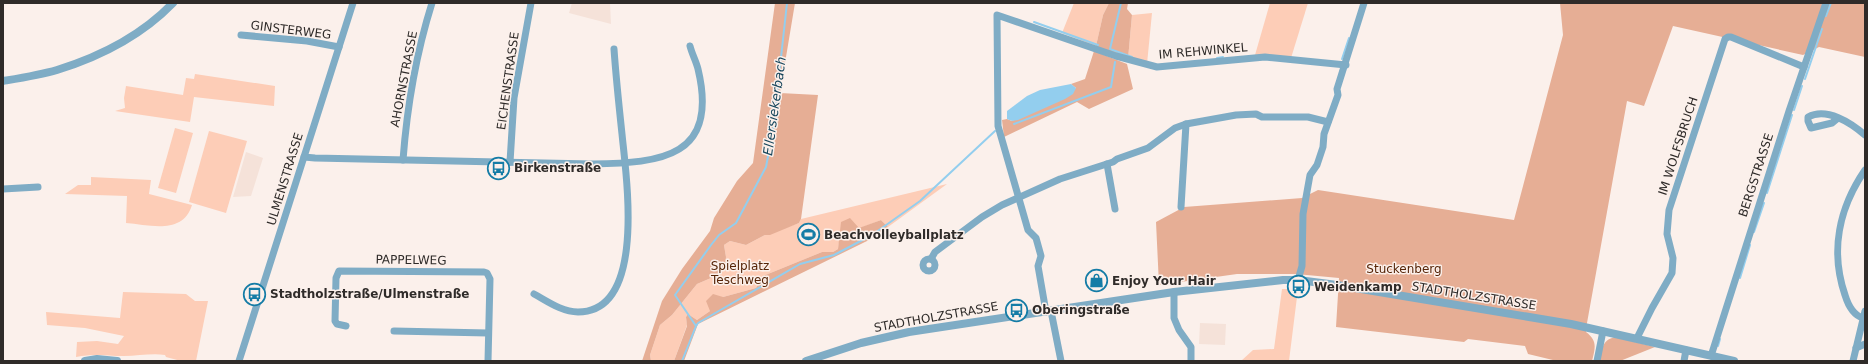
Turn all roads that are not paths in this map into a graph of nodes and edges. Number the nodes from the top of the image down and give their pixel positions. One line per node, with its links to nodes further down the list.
1 (173, 3): 13 (street)
2 (353, 3): 9 (street, ULMENSTRASSE)
3 (432, 3): 19 (street, AHORNSTRASSE)
4 (531, 3): 20 (street, EICHENSTRASSE)
5 (1364, 3): 11 (street)
6 (1826, 3): 12 (street, BERGSTRASSE)
7 (241, 35): 9 (street, GINSTERWEG)
8 (690, 46): 21 (street)
9 (339, 47): 18 (street, ULMENSTRASSE)
10 (614, 50): 21 (street)
11 (1346, 65): 15 (street); 26 (street, IM REHWINKEL)
12 (1804, 67): 39 (street, IM WOLFSBRUCH); 43 (street, BERGSTRASSE)
13 (3, 81)
14 (1838, 118): 17 (street)
15 (1328, 122): 16 (street); 30 (street)
16 (1186, 124): 22 (street); 27 (street)
17 (1865, 135)
18 (304, 157): 19 (street); 47 (street, ULMENSTRASSE)
19 (404, 160): 20 (street)
20 (510, 162): 21 (street)
21 (625, 163): 32 (street)
22 (1107, 164): 26 (street); 28 (street)
23 (1865, 170): 34 (street)
24 (38, 187): 25 (street)
25 (3, 189)
26 (1018, 197): 29 (street); 33 (street)
27 (1181, 207)
28 (1114, 209)
29 (931, 259)
30 (1298, 280): 31 (street, STADTHOLZSTRASSE); 37 (street, STADTHOLZSTRASSE)
31 (1174, 292): 33 (street, STADTHOLZSTRASSE); 51 (street)
32 (534, 294)
33 (1048, 311): 49 (street, STADTHOLZSTRASSE); 50 (street)
34 (1864, 314): 41 (street)
35 (346, 326): 38 (street, PAPPELWEG)
36 (394, 331): 38 (street)
37 (1603, 331): 39 (street, STADTHOLZSTRASSE); 52 (street)
38 (488, 332): 48 (street, PAPPELWEG)
39 (1637, 338): 42 (street, STADTHOLZSTRASSE)
40 (1865, 344): 41 (street)
41 (1856, 348): 54 (street)
42 (1686, 350): 43 (street, STADTHOLZSTRASSE); 53 (street)
43 (1711, 356): 44 (street, STADTHOLZSTRASSE)
44 (1729, 360)
45 (85, 361): 46 (street)
46 (117, 361)
47 (239, 361)
48 (488, 361)
49 (806, 361)
50 (1061, 361)
51 (1191, 361)
52 (1597, 361)
53 (1684, 361)
54 (1853, 361)

